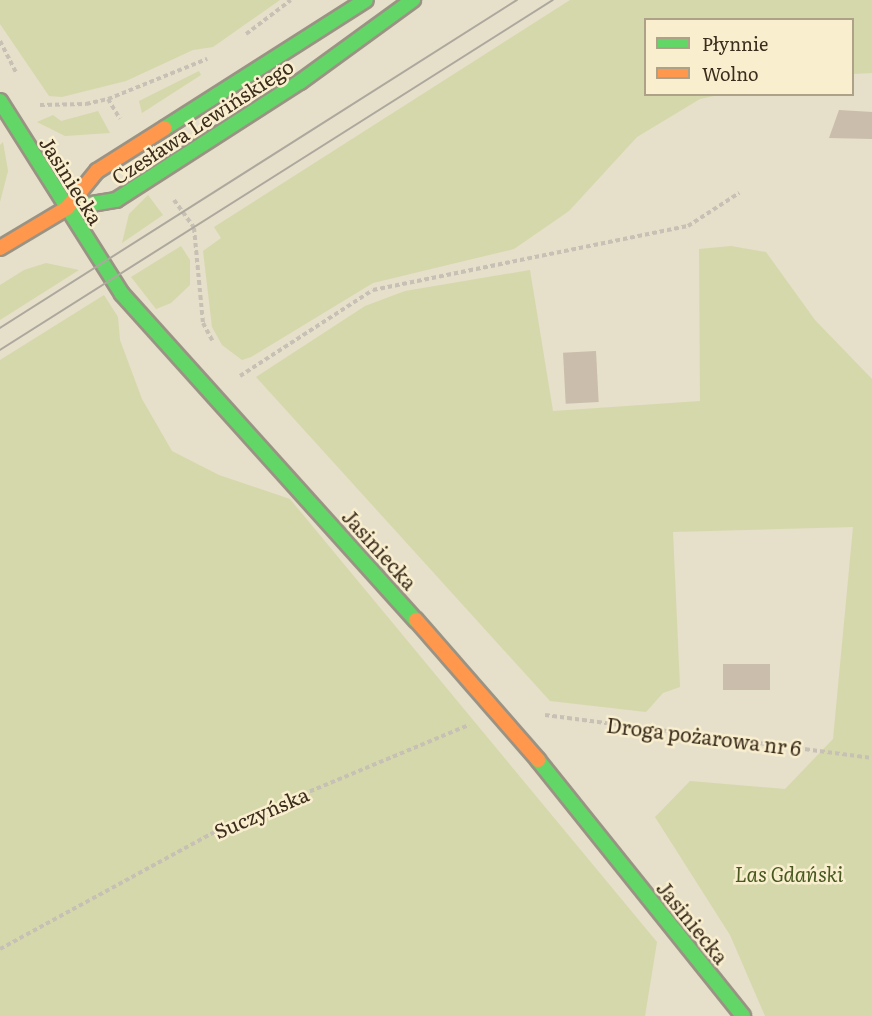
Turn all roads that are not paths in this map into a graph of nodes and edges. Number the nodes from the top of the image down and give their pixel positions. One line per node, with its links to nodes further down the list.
1 (366, 0): 4 (street, Czesława Lewińskiego)
2 (413, 0): 4 (street, Czesława Lewińskiego)
3 (0, 101): 4 (street, Jasiniecka)
4 (67, 208): 5 (street); 6 (street, Jasiniecka)
5 (0, 248)
6 (743, 1016)

